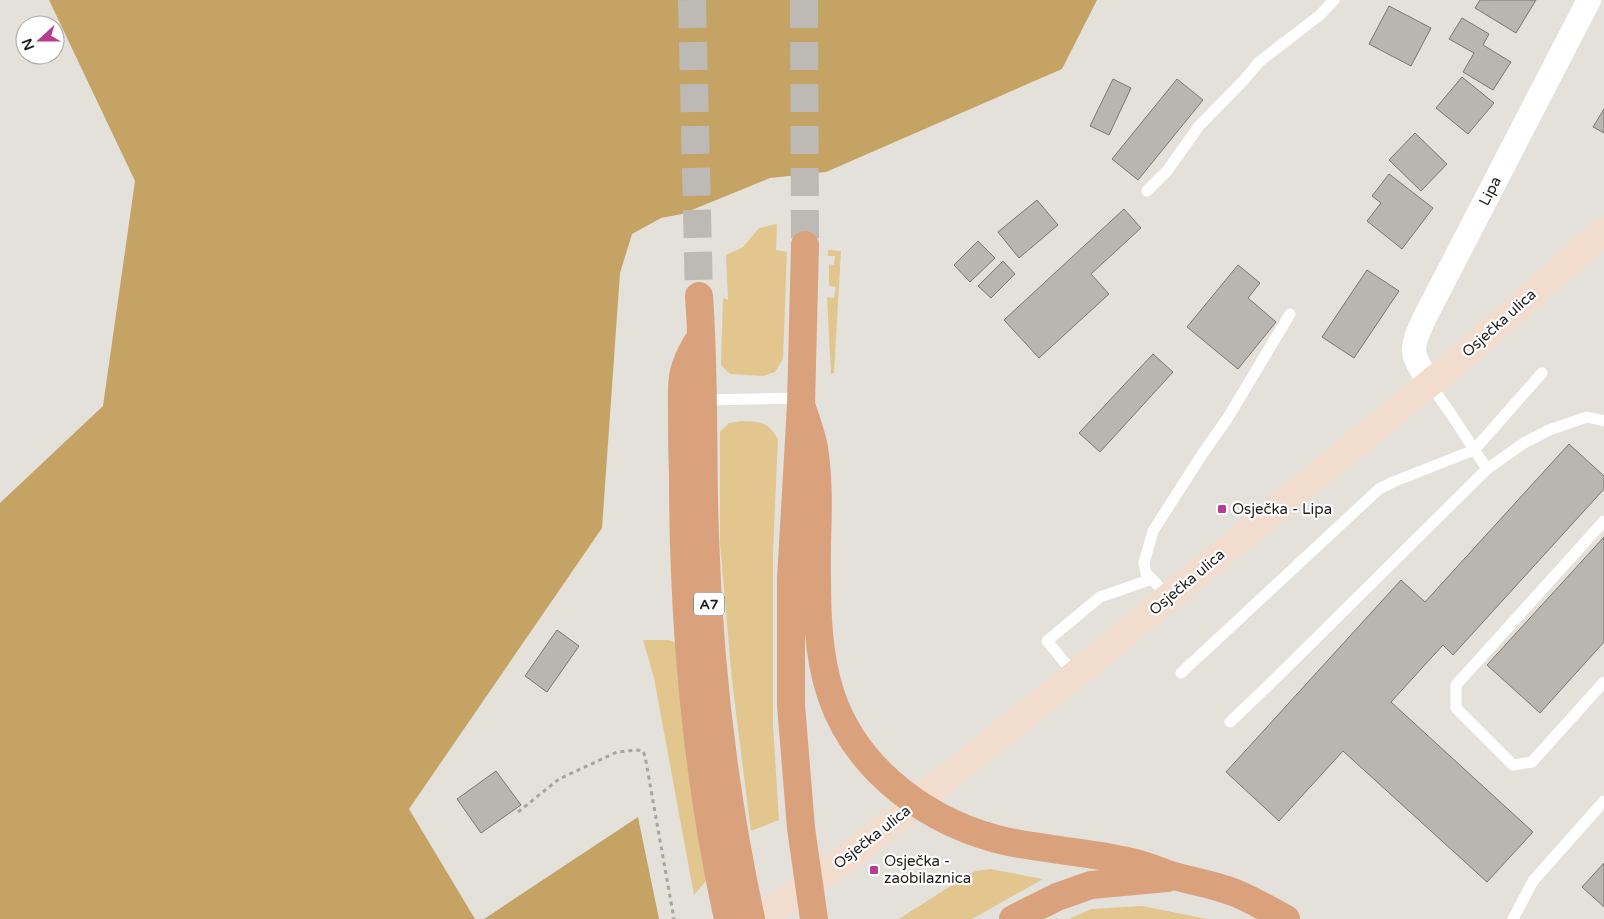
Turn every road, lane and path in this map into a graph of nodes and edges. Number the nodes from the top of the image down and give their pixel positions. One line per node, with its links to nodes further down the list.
1 (1334, 0): 3 (lane)
2 (1589, 0): 10 (street, Lipa)
3 (1147, 190)
4 (1604, 231): 10 (main road, Osječka ulica)
5 (804, 245): 12 (highway)
6 (699, 296): 8 (highway, A7)
7 (1290, 314): 17 (lane)
8 (702, 334): 11 (highway, A7); 25 (highway)
9 (1542, 373): 14 (lane)
10 (1429, 383): 14 (lane); 17 (main road, Osječka ulica)
11 (702, 400): 12 (lane); 25 (highway, A7)
12 (801, 401): 24 (highway); 30 (highway)
13 (1604, 421): 15 (lane)
14 (1474, 450): 15 (lane); 18 (lane)
15 (1487, 469): 21 (lane)
16 (1604, 522): 20 (lane)
17 (1160, 588): 19 (main road, Osječka ulica); 19 (lane)
18 (1181, 673)
19 (1075, 676): 29 (main road, Osječka ulica)
20 (1604, 682)
21 (1230, 722)
22 (1604, 801): 33 (lane)
23 (518, 812): 26 (path)
24 (1177, 876): 31 (highway); 32 (highway)
25 (731, 879): 27 (highway); 28 (highway, A7)
26 (674, 919)
27 (728, 919)
28 (751, 919)
29 (759, 919)
30 (814, 919)
31 (1013, 919)
32 (1286, 919)
33 (1512, 919)

